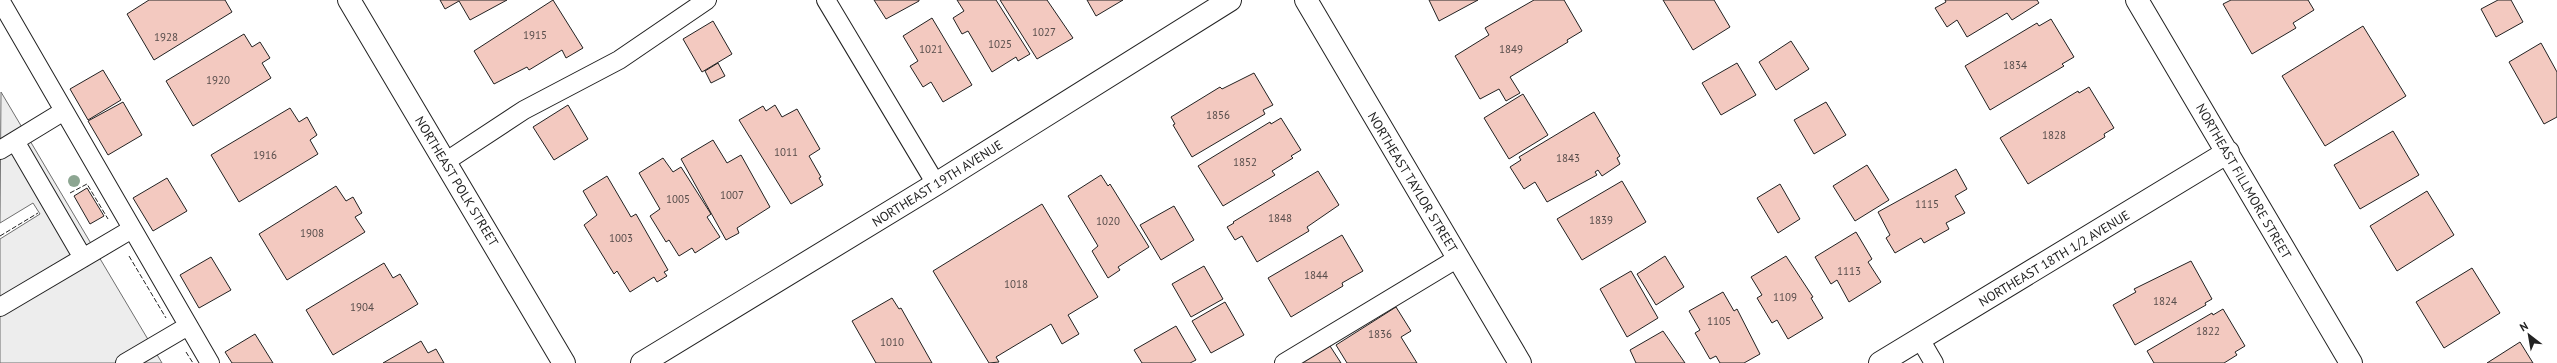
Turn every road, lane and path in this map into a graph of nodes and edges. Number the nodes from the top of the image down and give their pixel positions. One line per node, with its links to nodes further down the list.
1 (0, 0): 8 (lane)
2 (349, 0): 11 (street, NORTHEAST POLK STREET)
3 (707, 0): 11 (lane)
4 (826, 0): 12 (lane)
5 (1230, 0): 12 (street, NORTHEAST 19TH AVENUE)
6 (1306, 0): 15 (street, NORTHEAST TAYLOR STREET)
7 (2137, 0): 10 (street, NORTHEAST FILLMORE STREET)
8 (64, 111): 9 (lane); 13 (lane)
9 (7, 146): 14 (lane)
10 (2228, 152): 18 (street, NORTHEAST 18TH 1/2 AVENUE); 27 (street, NORTHEAST FILLMORE STREET)
11 (445, 162): 21 (street, NORTHEAST POLK STREET)
12 (936, 184): 22 (street, NORTHEAST 19TH AVENUE)
13 (132, 229): 14 (lane); 17 (lane)
14 (83, 258): 16 (lane)
15 (1458, 258): 23 (lane); 24 (street, NORTHEAST TAYLOR STREET)
16 (0, 307)
17 (188, 326): 19 (lane); 20 (lane)
18 (1920, 339): 25 (street, NORTHEAST 18TH 1/2 AVENUE); 26 (lane)
19 (125, 363)
20 (210, 363)
21 (564, 363)
22 (642, 363)
23 (1284, 363)
24 (1520, 363)
25 (1880, 363)
26 (1934, 363)
27 (2351, 363)

